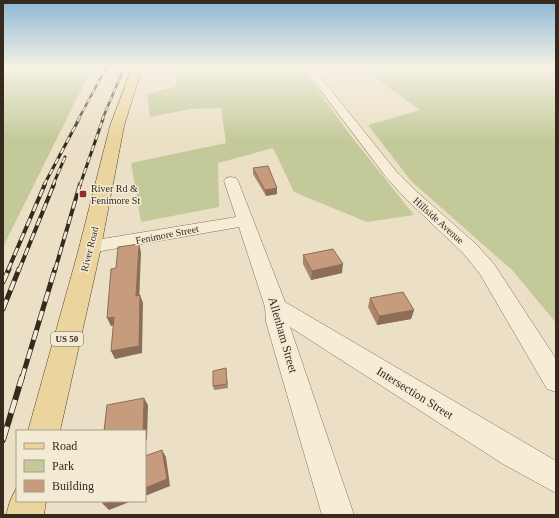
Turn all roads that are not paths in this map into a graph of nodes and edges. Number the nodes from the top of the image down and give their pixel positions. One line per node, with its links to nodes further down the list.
1 (128, 92): 5 (main road, River Road / US 50)
2 (327, 92): 7 (street, Hillside Avenue)
3 (231, 180): 4 (street, Allenham Street)
4 (244, 221): 5 (street, Fenimore Street); 6 (street, Allenham Street)
5 (90, 246): 8 (main road, River Road / US 50)
6 (276, 307): 9 (street, Intersection Street); 12 (street, Allenham Street)
7 (556, 381)
8 (44, 430)
9 (556, 478)
10 (28, 502): 11 (main road)
11 (25, 515)
12 (338, 515)

